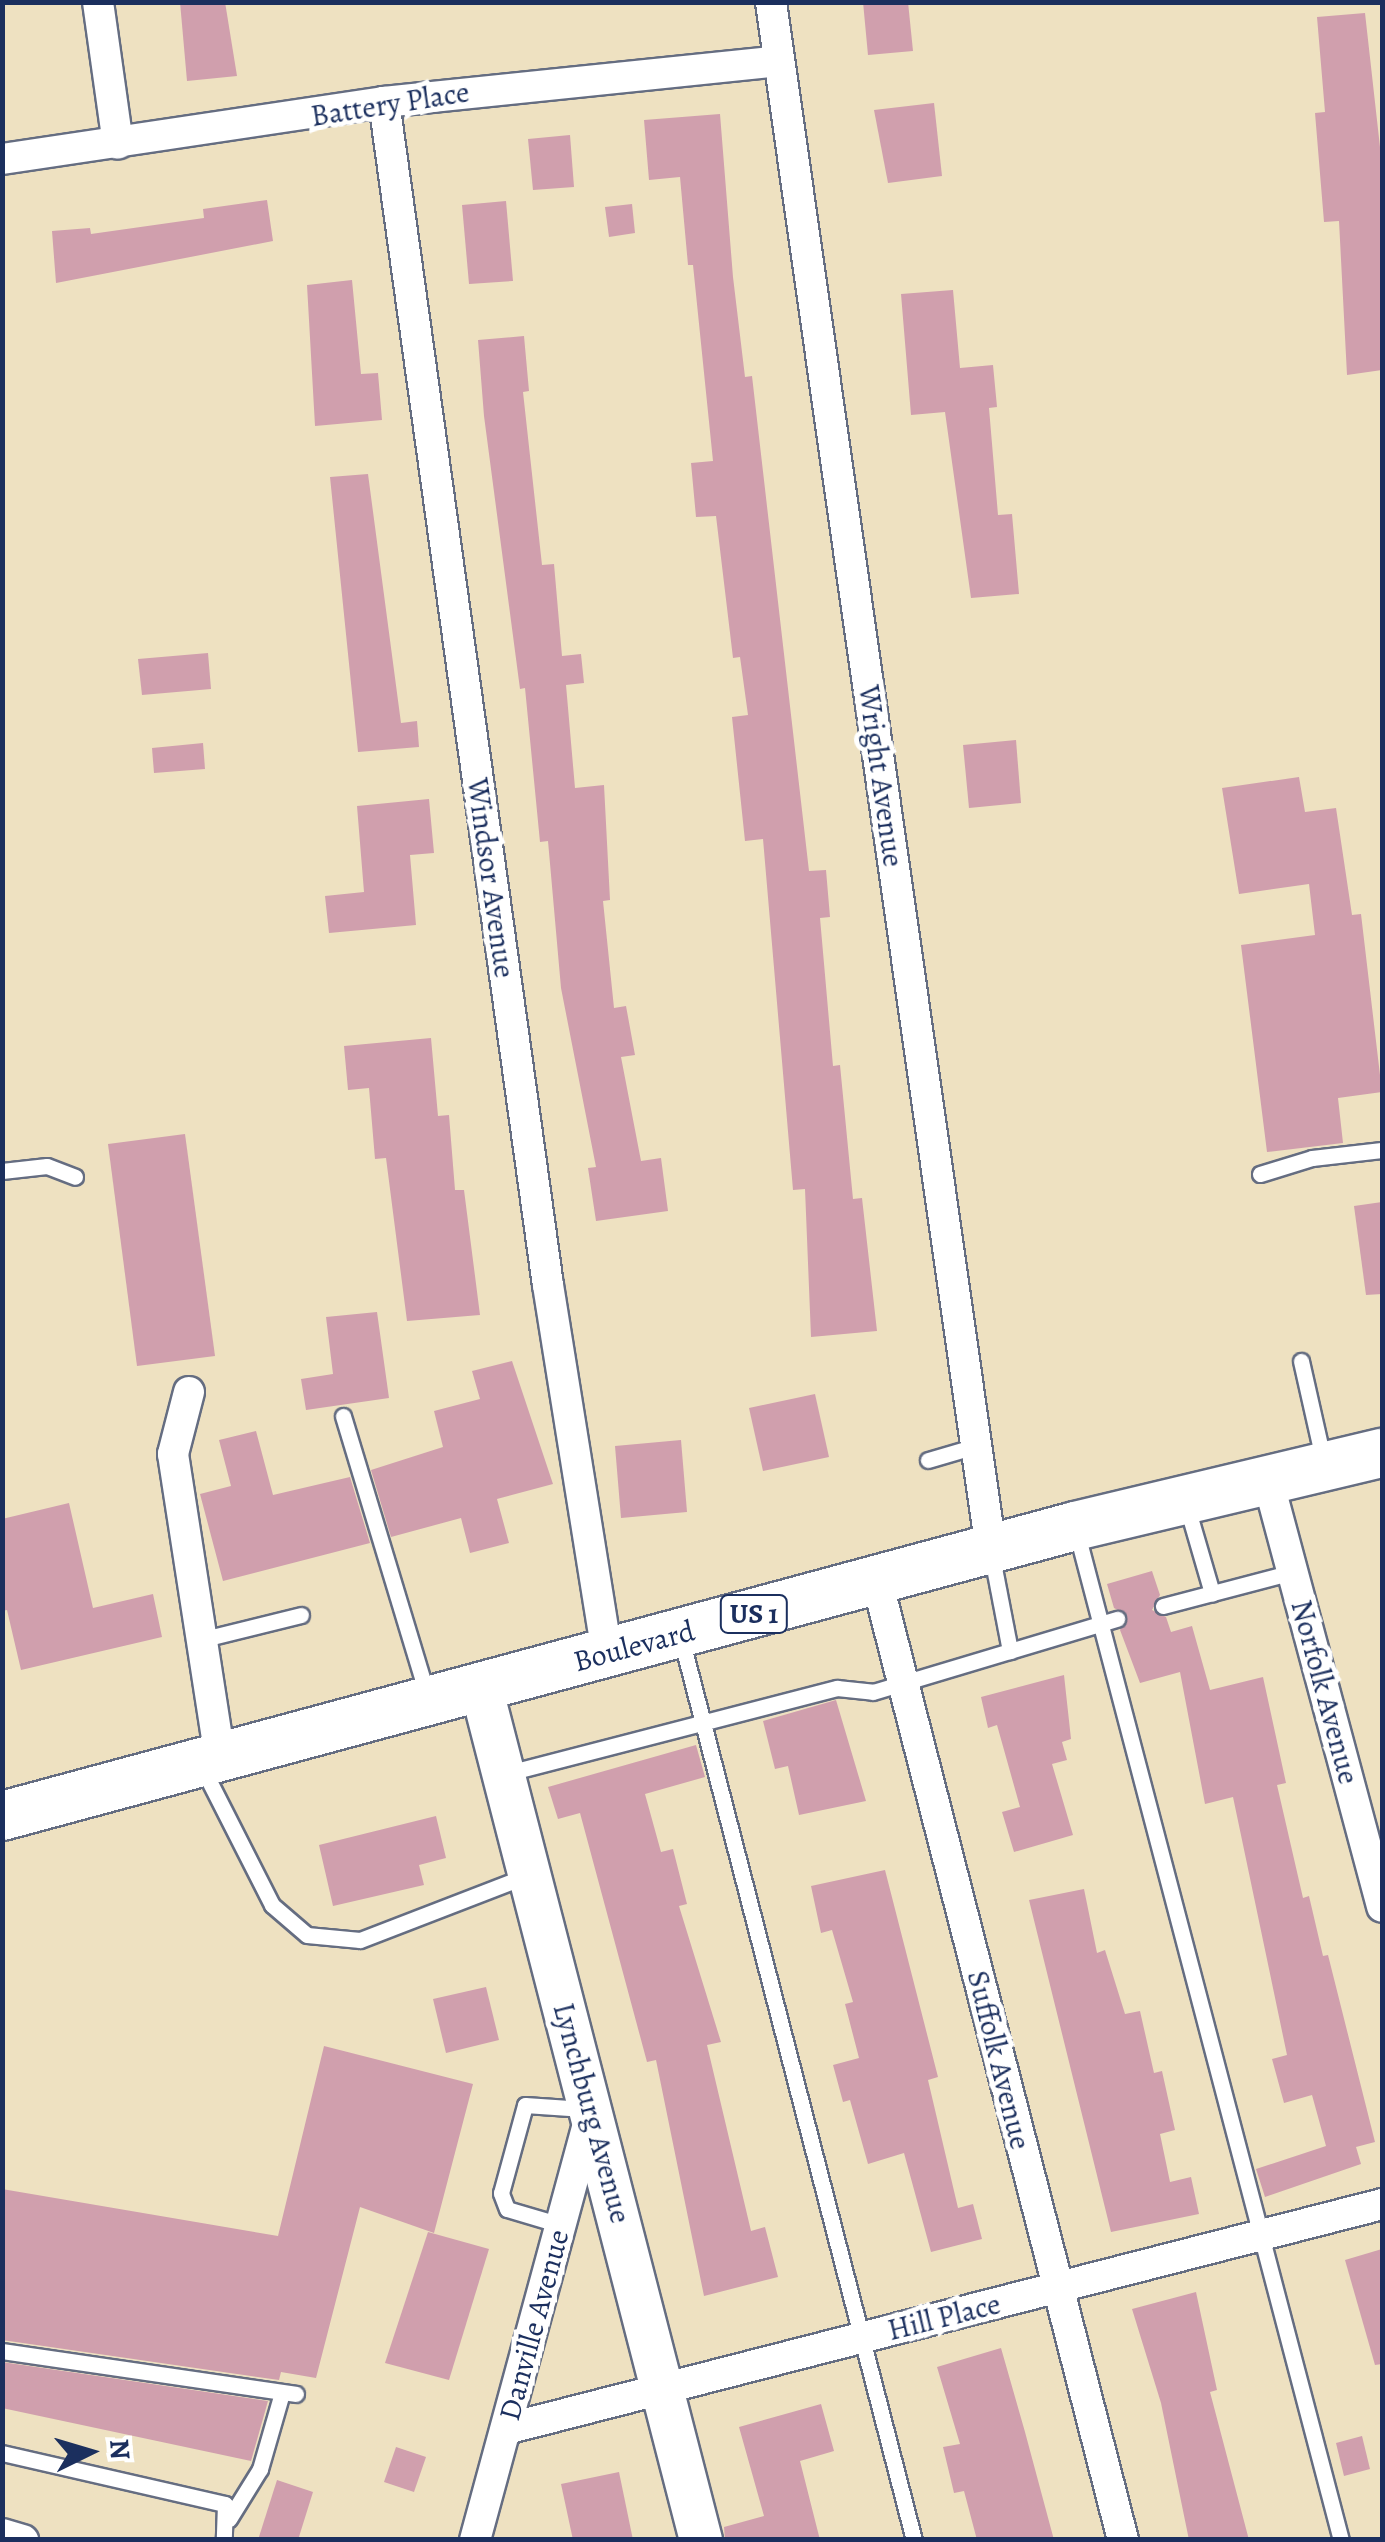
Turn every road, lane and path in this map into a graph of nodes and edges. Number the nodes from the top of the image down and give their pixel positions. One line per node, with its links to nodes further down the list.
1 (98, 2): 5 (street)
2 (771, 2): 3 (street, Wright Avenue)
3 (779, 61): 4 (street, Battery Place); 14 (street, Wright Avenue)
4 (384, 102): 5 (street, Battery Place); 32 (street, Windsor Avenue)
5 (118, 144): 6 (street, Battery Place)
6 (2, 159)
7 (1382, 1150): 9 (lane)
8 (2, 1171): 10 (lane)
9 (1260, 1174)
10 (75, 1177)
11 (1300, 1361): 17 (lane)
12 (190, 1392): 30 (street)
13 (343, 1416): 35 (lane)
14 (976, 1446): 16 (lane); 21 (street, Wright Avenue)
15 (1382, 1453): 17 (main road, Boulevard / US 1)
16 (928, 1460)
17 (1324, 1466): 18 (main road, Boulevard / US 1)
18 (1267, 1477): 19 (main road, Boulevard / US 1); 22 (street, Norfolk Avenue)
19 (1184, 1498): 20 (main road, Boulevard / US 1); 24 (lane)
20 (1075, 1526): 21 (main road, Boulevard / US 1); 28 (lane)
21 (990, 1550): 23 (main road, Boulevard / US 1); 31 (lane)
22 (1293, 1572): 24 (lane); 41 (street, Norfolk Avenue)
23 (877, 1581): 29 (main road, Boulevard / US 1); 33 (street, Suffolk Avenue)
24 (1212, 1593): 25 (lane)
25 (1163, 1606)
26 (301, 1615): 30 (lane)
27 (1117, 1619): 28 (lane)
28 (1100, 1624): 31 (lane); 45 (lane)
29 (680, 1634): 32 (main road, Boulevard / US 1); 36 (lane)
30 (200, 1640): 37 (street)
31 (1010, 1651): 33 (lane)
32 (607, 1653): 34 (main road, Boulevard / US 1)
33 (904, 1683): 36 (lane); 46 (street, Suffolk Avenue)
34 (481, 1687): 35 (main road, Boulevard / US 1); 38 (street, Lynchburg Avenue)
35 (429, 1700): 37 (main road, Boulevard / US 1)
36 (702, 1723): 38 (lane); 47 (lane)
37 (210, 1759): 39 (main road, Boulevard / US 1); 40 (lane)
38 (504, 1774): 40 (street, Lynchburg Avenue)
39 (2, 1816)
40 (530, 1875): 42 (street, Lynchburg Avenue)
41 (1382, 1907)
42 (592, 2110): 44 (street, Danville Avenue); 44 (lane); 49 (street, Lynchburg Avenue)
43 (1382, 2204): 45 (street, Hill Place)
44 (561, 2226): 50 (street, Danville Avenue)
45 (1265, 2238): 46 (street, Hill Place); 60 (lane)
46 (1057, 2288): 47 (street, Hill Place); 59 (street, Suffolk Avenue)
47 (862, 2338): 49 (street, Hill Place); 58 (lane)
48 (2, 2350): 52 (lane)
49 (663, 2389): 50 (street, Hill Place); 57 (street, Lynchburg Avenue)
50 (506, 2429): 56 (street, Danville Avenue)
51 (2, 2453): 52 (lane)
52 (229, 2520): 55 (lane)
53 (2, 2534): 54 (street)
54 (23, 2540)
55 (224, 2540)
56 (475, 2540)
57 (701, 2540)
58 (914, 2540)
59 (1123, 2540)
60 (1341, 2540)

